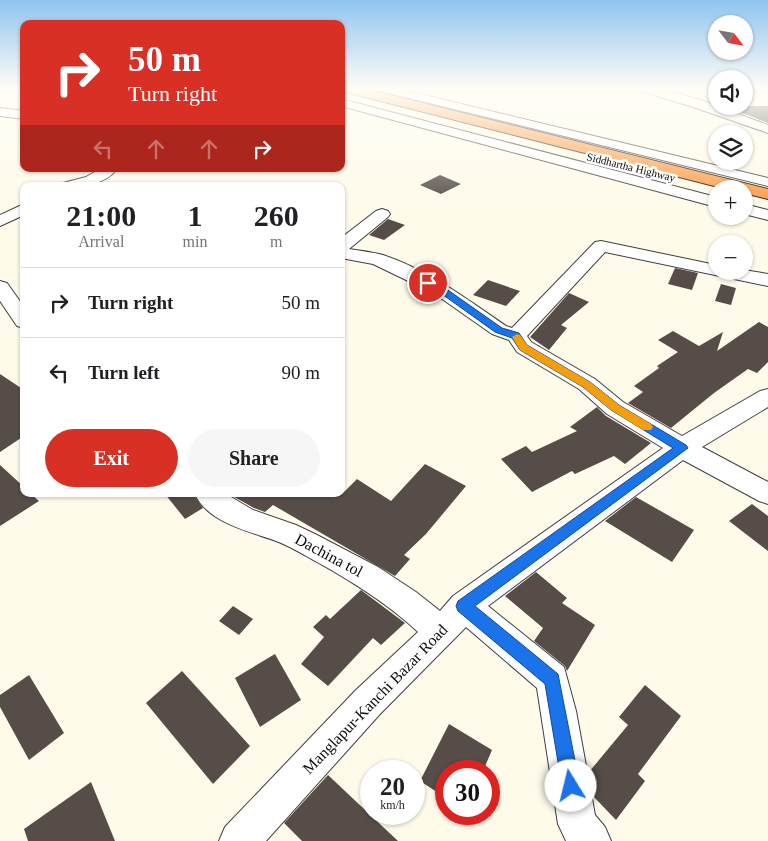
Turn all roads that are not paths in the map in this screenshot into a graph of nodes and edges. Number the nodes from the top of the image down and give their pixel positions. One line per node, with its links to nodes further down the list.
1 (436, 127): 13 (street)
2 (473, 127): 10 (highway, Siddhartha Highway)
3 (502, 127): 11 (highway, Siddhartha Highway)
4 (548, 127): 6 (street)
5 (105, 172): 7 (street)
6 (765, 178)
7 (91, 180): 8 (street); 9 (street)
8 (83, 182)
9 (98, 182)
10 (708, 187)
11 (768, 194)
12 (753, 198): 14 (highway)
13 (708, 200)
14 (768, 202)
15 (20, 211): 19 (street)
16 (753, 211): 18 (street)
17 (382, 214): 20 (street)
18 (768, 215)
19 (0, 220)
20 (345, 243)
21 (345, 254): 27 (street)
22 (708, 268): 27 (street)
23 (753, 277): 24 (street)
24 (768, 280)
25 (0, 287): 26 (street)
26 (20, 316)
27 (516, 336): 29 (street)
28 (768, 397): 29 (street, Manglapur-Kanchi Bazar Road)
29 (682, 448): 30 (street); 32 (street, Manglapur-Kanchi Bazar Road)
30 (768, 494)
31 (212, 497): 33 (street, Dachina tol)
32 (464, 606): 33 (street, Manglapur-Kanchi Bazar Road); 35 (street)
33 (441, 632): 34 (street, Manglapur-Kanchi Bazar Road)
34 (250, 837)
35 (591, 841)

